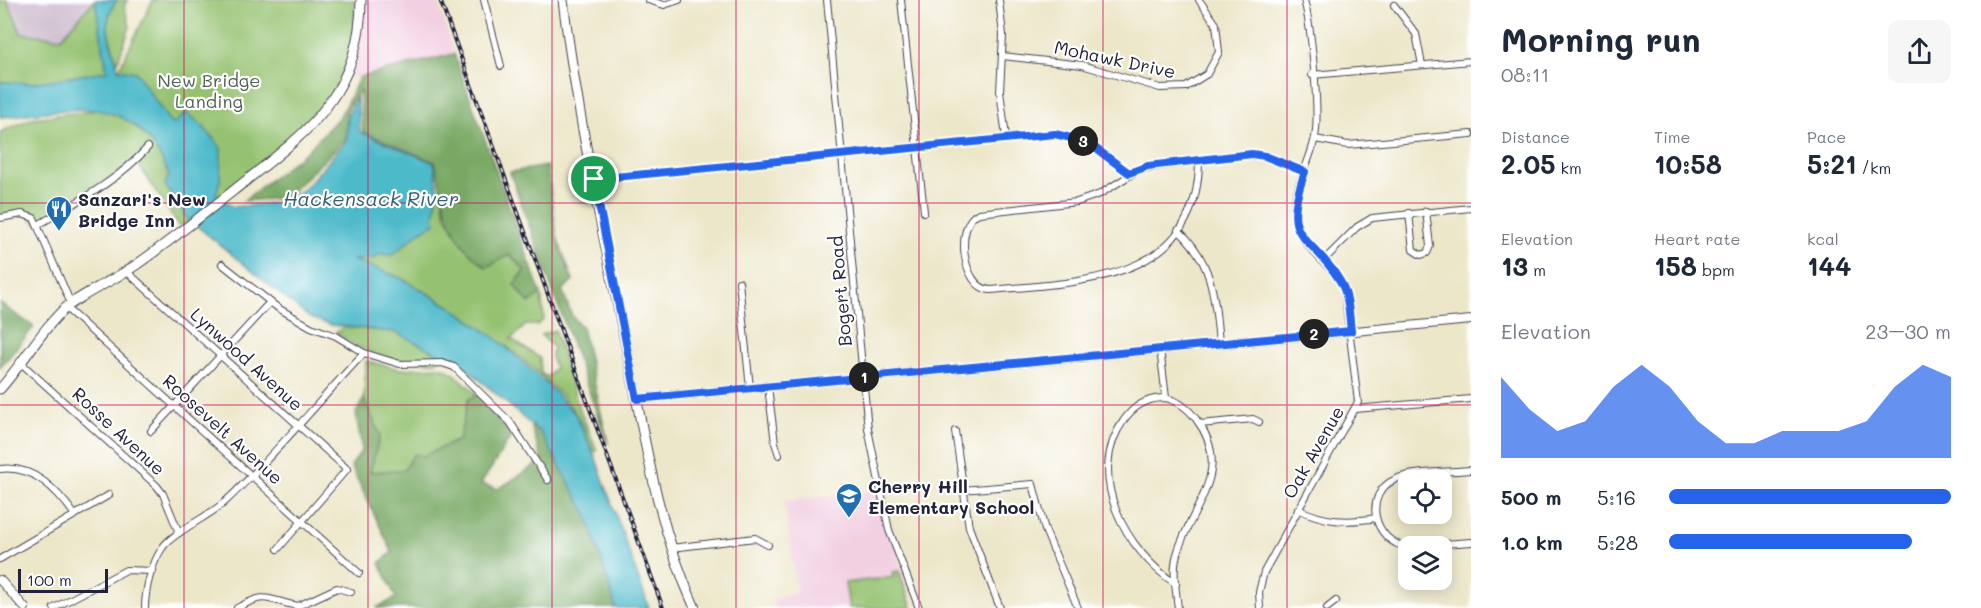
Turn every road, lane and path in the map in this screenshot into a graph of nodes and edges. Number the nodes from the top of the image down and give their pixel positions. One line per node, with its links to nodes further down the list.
1 (361, 0): 36 (main road)
2 (484, 0): 15 (street)
3 (563, 0): 26 (main road)
4 (648, 0): 5 (street)
5 (679, 0)
6 (827, 0): 22 (street, Bogert Road)
7 (901, 0): 20 (street)
8 (999, 0): 12 (street)
9 (1199, 0): 12 (street, Mohawk Drive)
10 (1304, 0): 16 (street, Oak Avenue)
11 (1394, 5): 14 (street)
12 (1002, 56): 18 (street)
13 (1471, 61): 14 (street)
14 (1422, 65): 16 (street)
15 (501, 66)
16 (1312, 75): 19 (street, Oak Avenue)
17 (1471, 134): 19 (street)
18 (1006, 137): 20 (street); 25 (street)
19 (1315, 139): 24 (street, Oak Avenue)
20 (916, 146): 22 (street); 28 (street)
21 (148, 147): 32 (street)
22 (843, 155): 26 (street); 47 (street, Bogert Road)
23 (1199, 160): 24 (street); 25 (street); 33 (street)
24 (1305, 172): 34 (street, Oak Avenue)
25 (1129, 173): 33 (street)
26 (594, 179): 52 (main road)
27 (1471, 208): 29 (street)
28 (924, 212)
29 (1426, 212): 30 (street); 30 (street)
30 (1409, 213): 34 (street)
31 (0, 218): 32 (street)
32 (38, 225): 39 (street)
33 (1178, 230): 42 (street)
34 (1323, 261): 41 (street, Oak Avenue)
35 (222, 264): 38 (street)
36 (126, 271): 39 (main road); 45 (street, Lynwood Avenue)
37 (739, 282): 49 (street)
38 (270, 302): 44 (street); 45 (street)
39 (68, 306): 46 (main road); 54 (street, Roosevelt Avenue)
40 (1471, 320): 41 (street)
41 (1351, 331): 42 (street); 55 (street, Oak Avenue)
42 (1219, 343): 43 (street)
43 (1160, 349): 47 (street); 51 (street)
44 (364, 353): 58 (street); 65 (street)
45 (220, 355): 54 (street); 58 (street, Lynwood Avenue)
46 (21, 363): 50 (main road); 72 (street, Rosse Avenue)
47 (863, 377): 48 (street); 91 (street, Bogert Road)
48 (768, 387): 49 (street); 61 (street)
49 (750, 388): 52 (street)
50 (0, 390)
51 (1166, 398): 57 (street); 83 (street)
52 (637, 399): 77 (main road)
53 (1471, 399): 55 (street)
54 (174, 405): 59 (street); 64 (street, Roosevelt Avenue)
55 (1355, 409): 68 (street, Oak Avenue)
56 (1260, 422): 57 (street)
57 (1200, 424): 83 (street)
58 (298, 425): 64 (street); 71 (street, Lynwood Avenue)
59 (150, 431)
60 (955, 431): 66 (street)
61 (779, 455)
62 (0, 469): 69 (street)
63 (1471, 470): 70 (street)
64 (250, 474): 71 (street, Roosevelt Avenue); 72 (street)
65 (548, 480)
66 (962, 490): 92 (street); 93 (street)
67 (109, 495): 69 (street)
68 (1298, 509): 70 (street); 95 (street, Oak Avenue)
69 (75, 515): 79 (street)
70 (1376, 518): 74 (street)
71 (301, 521): 78 (street); 81 (street, Roosevelt Avenue)
72 (179, 533): 80 (street)
73 (1471, 542): 75 (street)
74 (1398, 543)
75 (1452, 543)
76 (768, 545): 77 (street)
77 (671, 548): 90 (main road)
78 (278, 549)
79 (0, 559)
80 (153, 572): 87 (street); 88 (street)
81 (359, 573)
82 (0, 580): 86 (street)
83 (1176, 584): 94 (street)
84 (351, 592): 89 (street)
85 (1336, 601): 96 (street)
86 (25, 608)
87 (54, 608)
88 (145, 608)
89 (237, 608)
90 (695, 608)
91 (919, 608)
92 (1000, 608)
93 (1078, 608)
94 (1178, 608)
95 (1260, 608)
96 (1327, 608)

